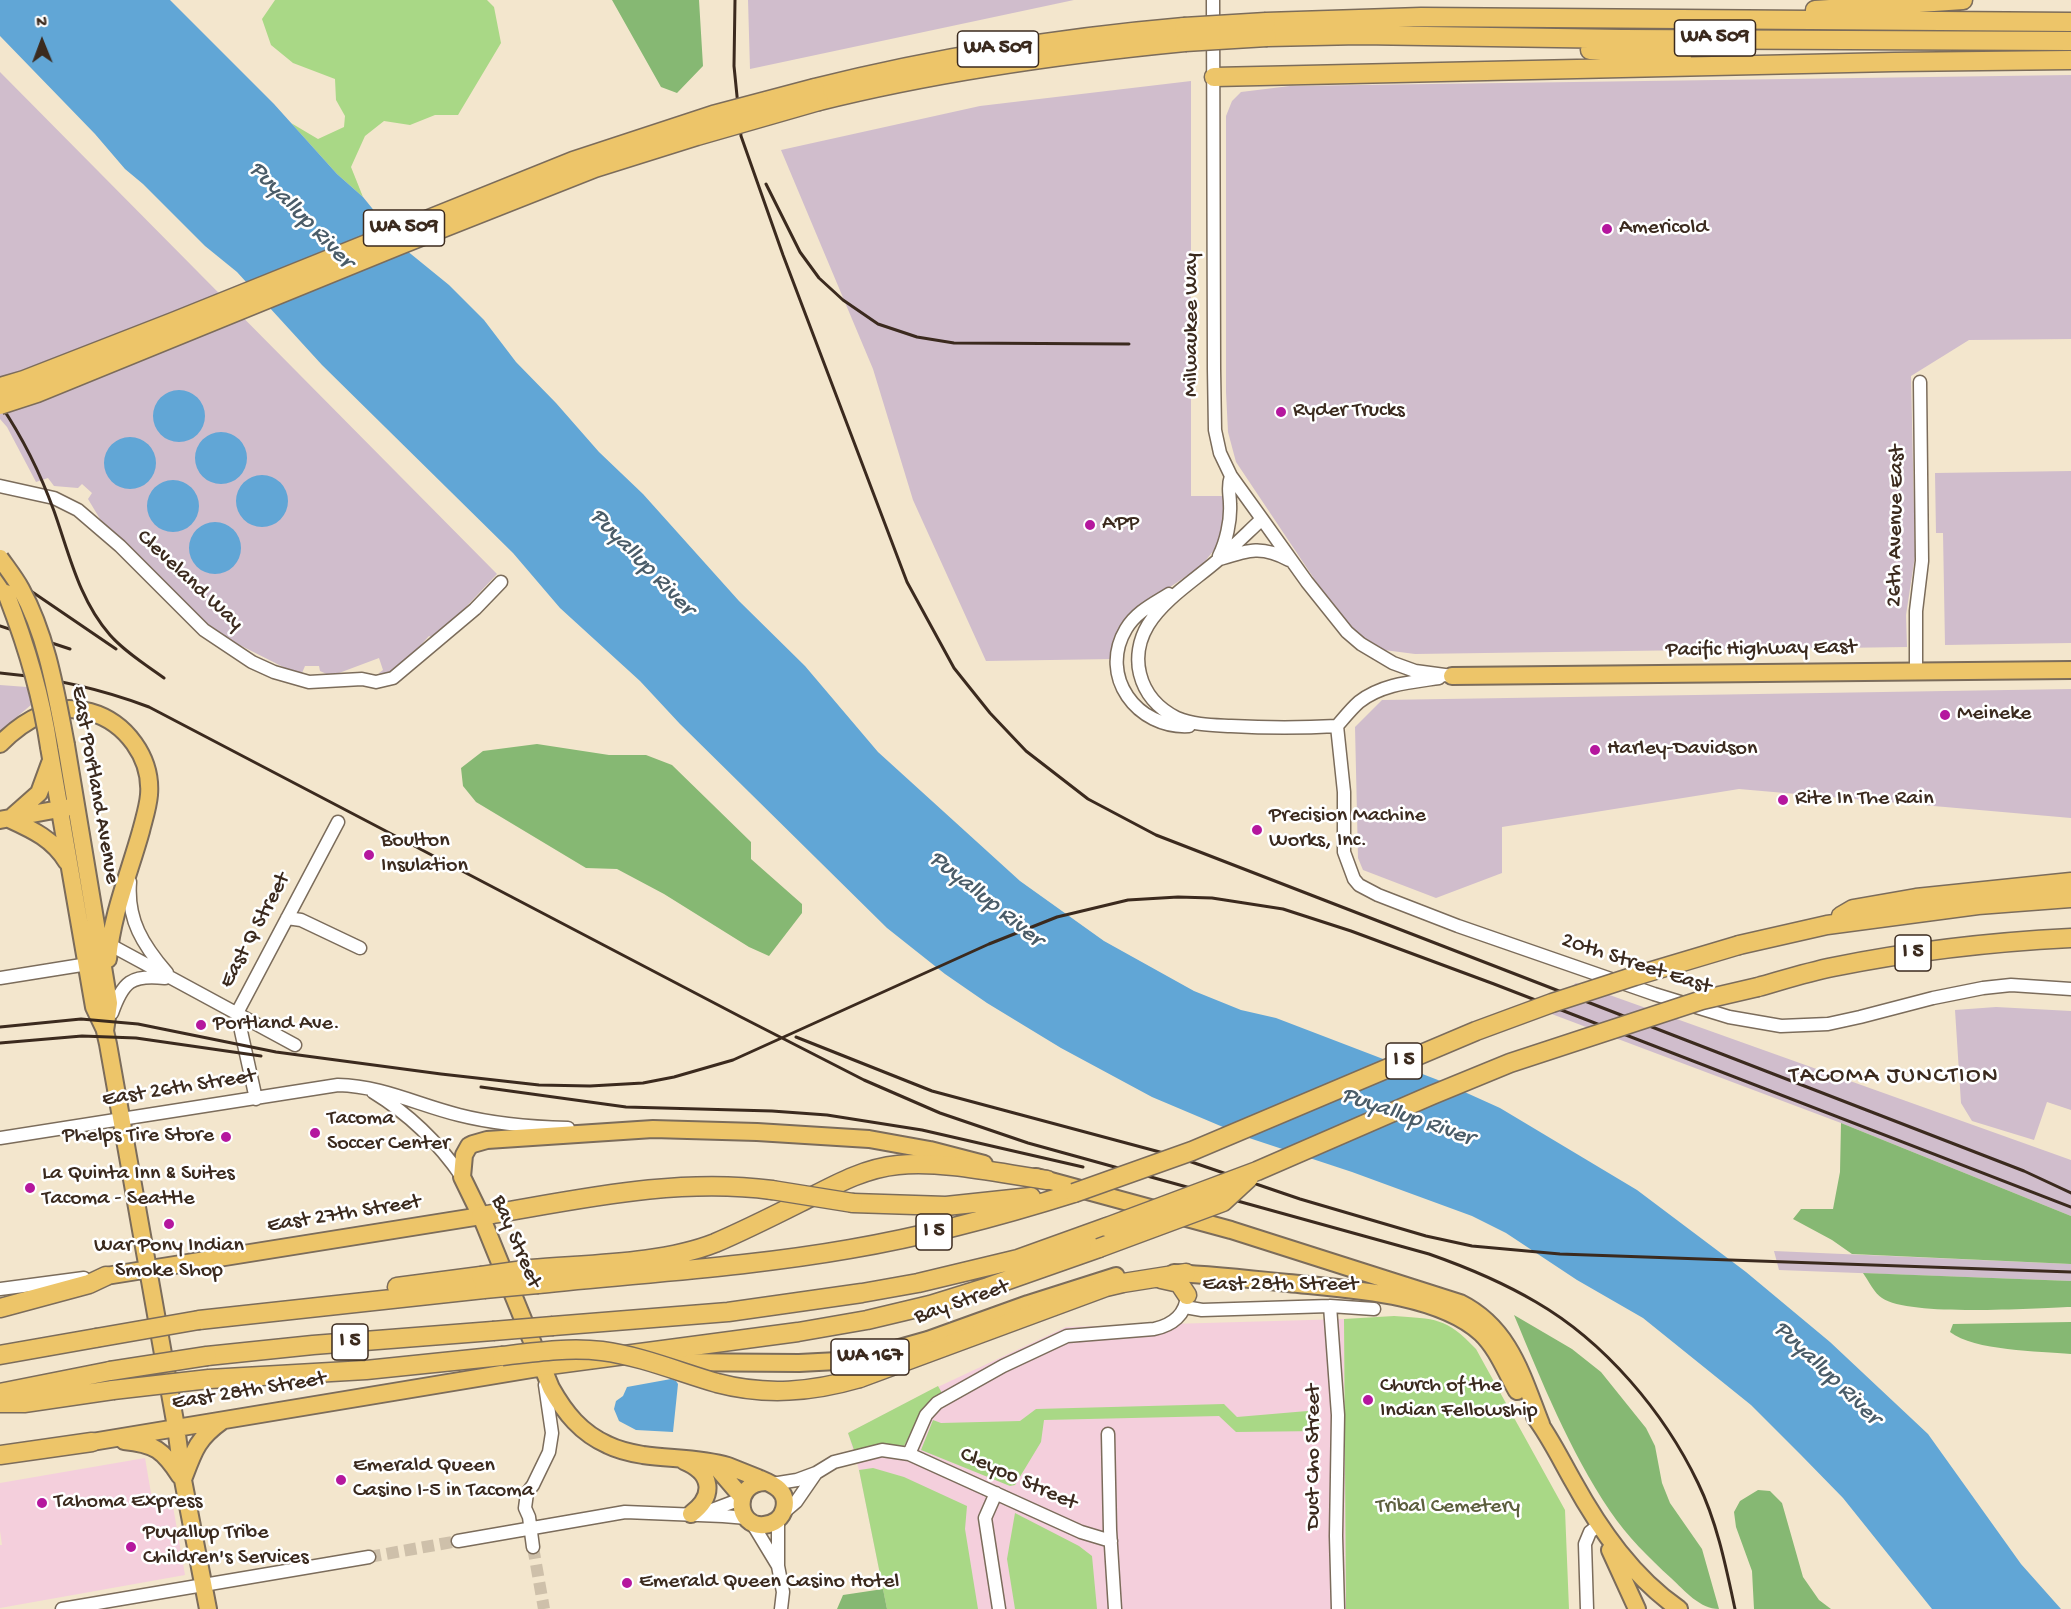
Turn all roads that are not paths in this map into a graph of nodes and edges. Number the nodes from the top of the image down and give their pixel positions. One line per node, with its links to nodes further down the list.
1 (1213, 0): 10 (street, Milwaukee Way)
2 (1963, 0): 3 (highway)
3 (1573, 19): 4 (highway, WA 509); 5 (highway, WA 509)
4 (2071, 22)
5 (1266, 29): 6 (highway, WA 509); 11 (highway, WA 509, bridge)
6 (1360, 34): 7 (highway, WA 509); 9 (highway)
7 (2071, 40)
8 (2071, 60): 9 (highway)
9 (1894, 62): 10 (highway)
10 (1214, 76): 15 (street, Milwaukee Way)
11 (817, 94): 13 (highway, WA 509, bridge); 14 (highway, WA 509, bridge)
12 (1920, 382): 25 (street, 26th Avenue East)
13 (0, 387)
14 (0, 405)
15 (1231, 476): 17 (street, Milwaukee Way); 19 (street)
16 (0, 486): 23 (street, Cleveland Way)
17 (1262, 519): 19 (street); 20 (street, Milwaukee Way)
18 (0, 558): 30 (main road, East Portland Avenue, bridge)
19 (1216, 561): 20 (street); 22 (street)
20 (1292, 561): 26 (street, Milwaukee Way)
21 (0, 574): 30 (main road, East Portland Avenue, bridge)
22 (1191, 581): 27 (street); 27 (street)
23 (501, 582)
24 (2071, 670): 25 (main road, Pacific Highway East)
25 (1916, 672): 26 (main road, Pacific Highway East)
26 (1452, 676): 28 (street)
27 (1201, 724): 28 (street)
28 (1337, 726): 47 (street, 20th Street East)
29 (0, 744): 34 (main road)
30 (56, 751): 31 (main road, East Portland Avenue); 32 (main road)
31 (68, 808): 32 (main road); 35 (main road, East Portland Avenue); 41 (main road, East Portland Avenue)
32 (5, 819): 35 (main road)
33 (338, 822): 38 (street, East Q Street)
34 (135, 854): 41 (main road); 45 (street)
35 (69, 865): 43 (main road, East Portland Avenue)
36 (2071, 882): 39 (highway)
37 (2071, 898): 39 (highway, I 5)
38 (287, 918): 42 (street); 48 (street, East Q Street)
39 (1827, 925): 59 (highway, I 5, bridge)
40 (2071, 938): 56 (highway, I 5, bridge)
41 (104, 942): 45 (street); 46 (main road, East Portland Avenue)
42 (360, 948)
43 (86, 963): 44 (street); 46 (street); 49 (main road, East Portland Avenue)
44 (0, 978)
45 (172, 979): 48 (street); 49 (street)
46 (106, 981): 49 (main road, East Portland Avenue)
47 (2071, 989)
48 (237, 1013): 50 (street); 52 (street, East Q Street)
49 (105, 1031): 53 (main road, East Portland Avenue)
50 (295, 1045)
51 (364, 1087): 52 (street, East 26th Street); 54 (street, Bay Street); 58 (street, Bay Street)
52 (256, 1099): 53 (street, East 26th Street)
53 (121, 1119): 55 (street, East 26th Street); 62 (main road, East Portland Avenue)
54 (653, 1129): 57 (main road, Bay Street); 58 (main road, Bay Street)
55 (0, 1138)
56 (1257, 1171): 74 (highway, bridge); 75 (highway, I 5, bridge)
57 (1047, 1180): 66 (highway); 78 (main road, Bay Street / WA 167)
58 (464, 1183): 60 (main road, Bay Street); 61 (main road)
59 (1074, 1193): 60 (highway, bridge); 66 (highway, I 5)
60 (481, 1216): 61 (main road, East 27th Street); 74 (main road, Bay Street)
61 (433, 1224): 62 (main road, East 27th Street)
62 (148, 1269): 65 (main road, East 27th Street); 79 (main road, East Portland Avenue)
63 (1186, 1274): 64 (main road, Bay Street / WA 167); 67 (highway); 74 (main road, Bay Street / WA 167)
64 (1209, 1275): 69 (main road); 78 (main road, Bay Street / WA 167)
65 (106, 1276): 68 (street, East 27th Street); 71 (highway)
66 (534, 1277): 73 (highway, bridge)
67 (1150, 1278): 69 (highway); 76 (highway, bridge)
68 (0, 1289)
69 (1186, 1301): 70 (street, East 28th Street); 82 (street)
70 (1330, 1306): 72 (street, East 28th Street); 109 (street, Duct Cho Street)
71 (0, 1308)
72 (1374, 1309)
73 (0, 1355)
74 (542, 1366): 77 (main road, East 28th Street); 84 (main road); 95 (street)
75 (0, 1393)
76 (0, 1403)
77 (225, 1419): 79 (main road, East 28th Street); 88 (main road)
78 (1541, 1424): 96 (main road, Bay Street / WA 167)
79 (176, 1426): 81 (main road, East 28th Street); 88 (main road, East Portland Avenue)
80 (1108, 1434): 97 (street)
81 (100, 1440): 83 (highway); 85 (street, East 28th Street); 88 (main road)
82 (909, 1454): 87 (street, Cleyoo Street); 90 (street, Cleyoo Street)
83 (0, 1455)
84 (678, 1458): 86 (main road); 92 (main road)
85 (0, 1461)
86 (708, 1463): 89 (main road); 91 (main road)
87 (816, 1473): 89 (street, Cleyoo Street); 93 (street)
88 (183, 1480): 103 (main road, East Portland Avenue)
89 (769, 1483): 91 (main road); 93 (main road)
90 (996, 1493): 97 (street, Cleyoo Street); 107 (street)
91 (742, 1498): 92 (street); 94 (main road)
92 (691, 1514): 94 (street); 95 (street)
93 (781, 1516): 94 (main road); 101 (street)
94 (750, 1521): 101 (street)
95 (529, 1522): 98 (street); 99 (street)
96 (1599, 1525): 102 (main road, WA 167); 110 (street); 111 (main road)
97 (1111, 1540): 108 (street)
98 (458, 1541)
99 (533, 1547)
100 (369, 1557): 103 (street)
101 (778, 1566): 106 (street)
102 (1641, 1578): 112 (main road); 113 (main road, WA 167)
103 (204, 1585): 104 (street); 105 (main road, East Portland Avenue)
104 (62, 1609)
105 (208, 1609)
106 (781, 1609)
107 (999, 1609)
108 (1115, 1609)
109 (1338, 1609)
110 (1587, 1609)
111 (1637, 1609)
112 (1645, 1609)
113 (1679, 1609)

